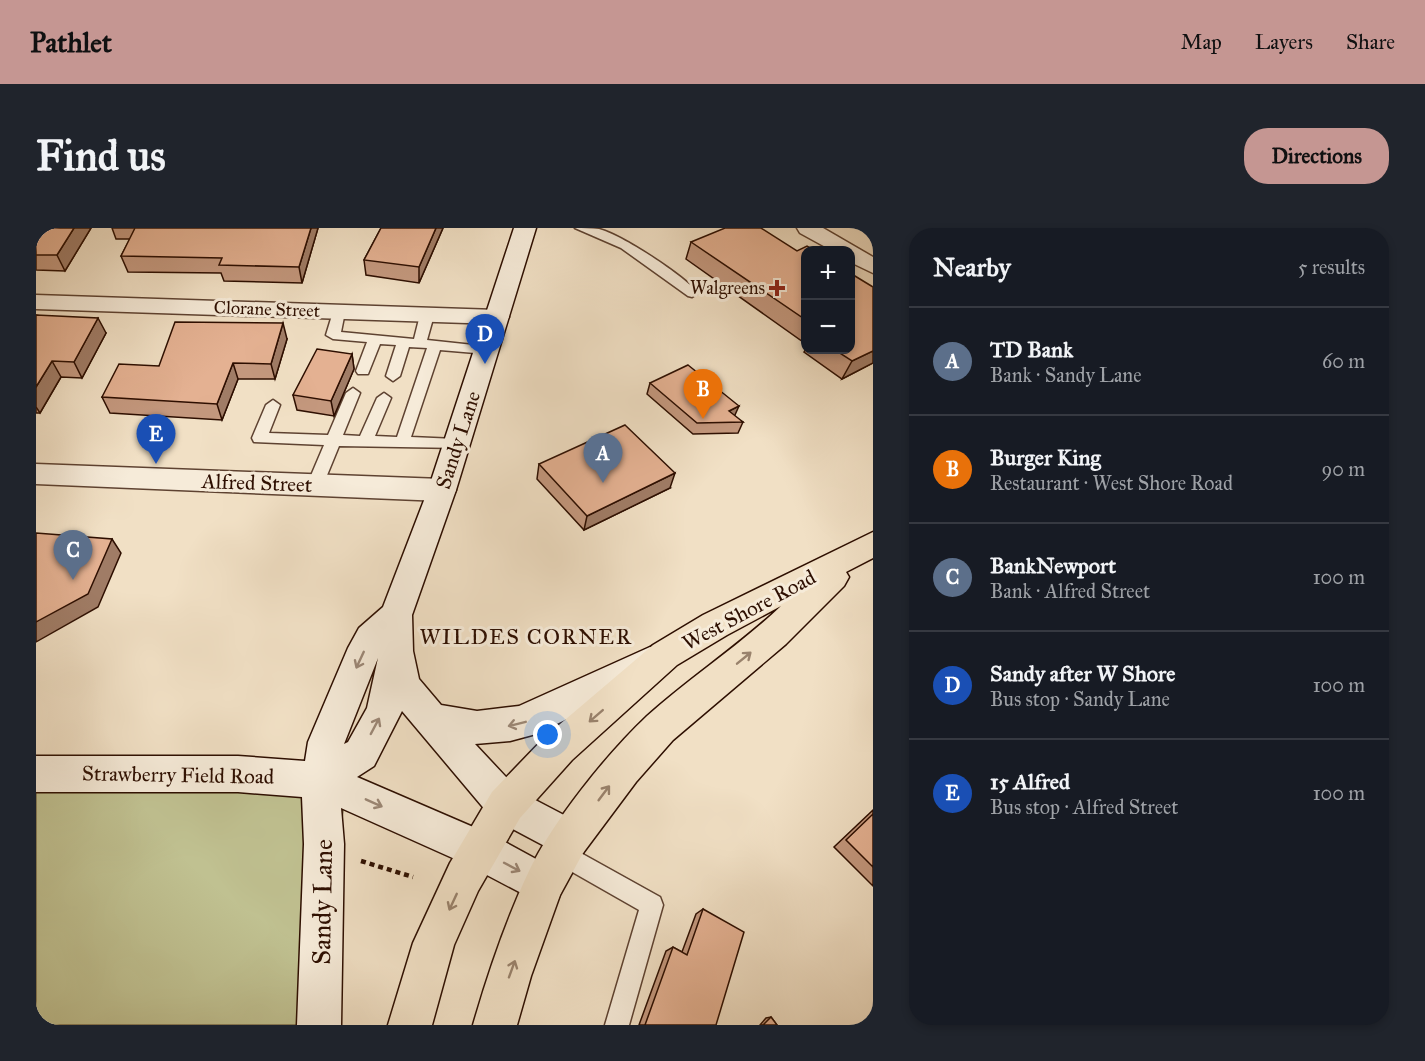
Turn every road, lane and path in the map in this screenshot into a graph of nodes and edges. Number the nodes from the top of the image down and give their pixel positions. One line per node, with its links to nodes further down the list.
1 (525, 228): 11 (main road, Sandy Lane)
2 (581, 228): 7 (lane)
3 (808, 228): 4 (main road)
4 (839, 246)
5 (855, 256): 6 (main road)
6 (873, 266)
7 (692, 293)
8 (36, 302): 9 (main road, Clorane Street)
9 (339, 312): 10 (main road, Clorane Street); 12 (lane)
10 (427, 315): 11 (main road, Clorane Street); 14 (lane)
11 (497, 317): 16 (main road, Sandy Lane)
12 (375, 338): 13 (lane); 17 (lane)
13 (404, 342): 14 (lane); 18 (lane)
14 (419, 343): 15 (lane)
15 (435, 344): 16 (lane); 24 (lane)
16 (487, 350): 25 (main road, Sandy Lane)
17 (363, 371)
18 (393, 376)
19 (353, 393): 22 (lane)
20 (384, 398): 23 (lane)
21 (273, 405): 22 (lane)
22 (333, 442): 23 (lane); 27 (lane)
23 (364, 442): 24 (lane)
24 (402, 443): 25 (lane)
25 (456, 444): 28 (main road, Sandy Lane)
26 (36, 474): 27 (main road, Alfred Street)
27 (315, 485): 28 (main road, Alfred Street)
28 (442, 490): 30 (main road, Sandy Lane)
29 (865, 548): 32 (main road, West Shore Road); 39 (main road, West Shore Road, one-way to 29)
30 (396, 615): 31 (main road, Sandy Lane); 35 (main road, Sandy Lane, one-way to 35)
31 (396, 651): 33 (main road); 35 (main road, Sandy Lane, one-way to 31)
32 (665, 655): 33 (main road, one-way to 33); 36 (main road, West Shore Road, one-way to 36)
33 (432, 719): 36 (main road)
34 (36, 774): 35 (main road, Strawberry Field Road)
35 (320, 780): 37 (main road, Strawberry Field Road, one-way to 37); 41 (main road, Sandy Lane)
36 (506, 805): 37 (main road, West Shore Road); 39 (main road)
37 (480, 850): 39 (main road, Strawberry Field Road, one-way to 39); 42 (main road, West Shore Road, one-way to 42)
38 (353, 859): 40 (path)
39 (558, 859): 43 (main road, West Shore Road, one-way to 39); 44 (lane)
40 (412, 877)
41 (320, 1025)
42 (410, 1025)
43 (495, 1025)
44 (617, 1025)

